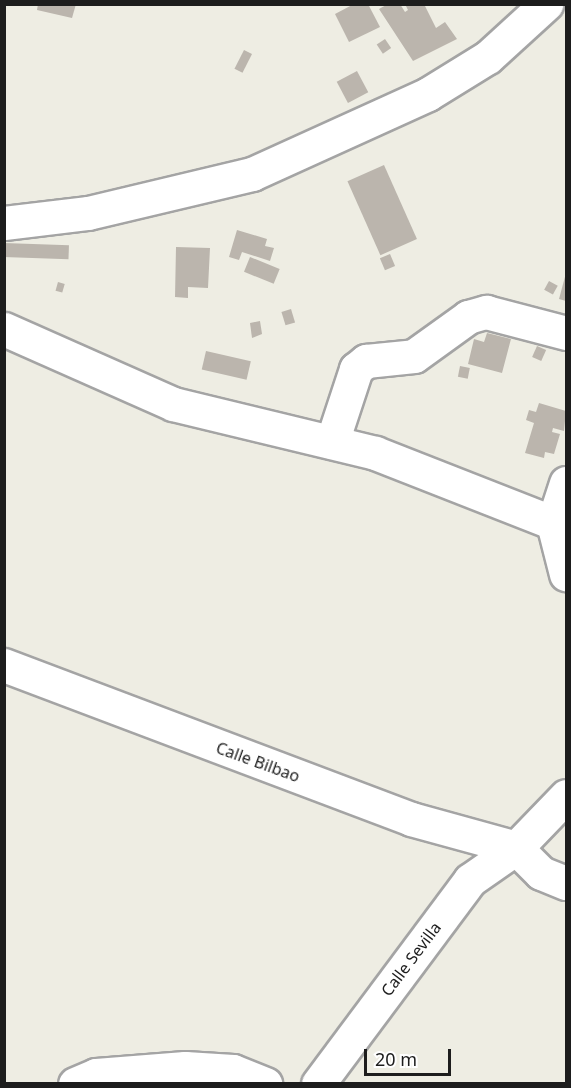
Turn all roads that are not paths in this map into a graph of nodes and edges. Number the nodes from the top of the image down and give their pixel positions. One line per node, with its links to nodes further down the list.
1 (546, 4): 2 (street)
2 (4, 223)
3 (4, 329): 5 (street)
4 (567, 333): 5 (street)
5 (332, 442): 7 (street)
6 (567, 483): 7 (street)
7 (560, 525): 8 (street)
8 (567, 574)
9 (4, 665): 11 (street, Calle Bilbao)
10 (567, 796): 11 (street, Calle Sevilla)
11 (516, 849): 12 (street); 15 (street, Calle Sevilla)
12 (567, 883)
13 (75, 1083): 14 (street)
14 (266, 1083)
15 (318, 1083)

